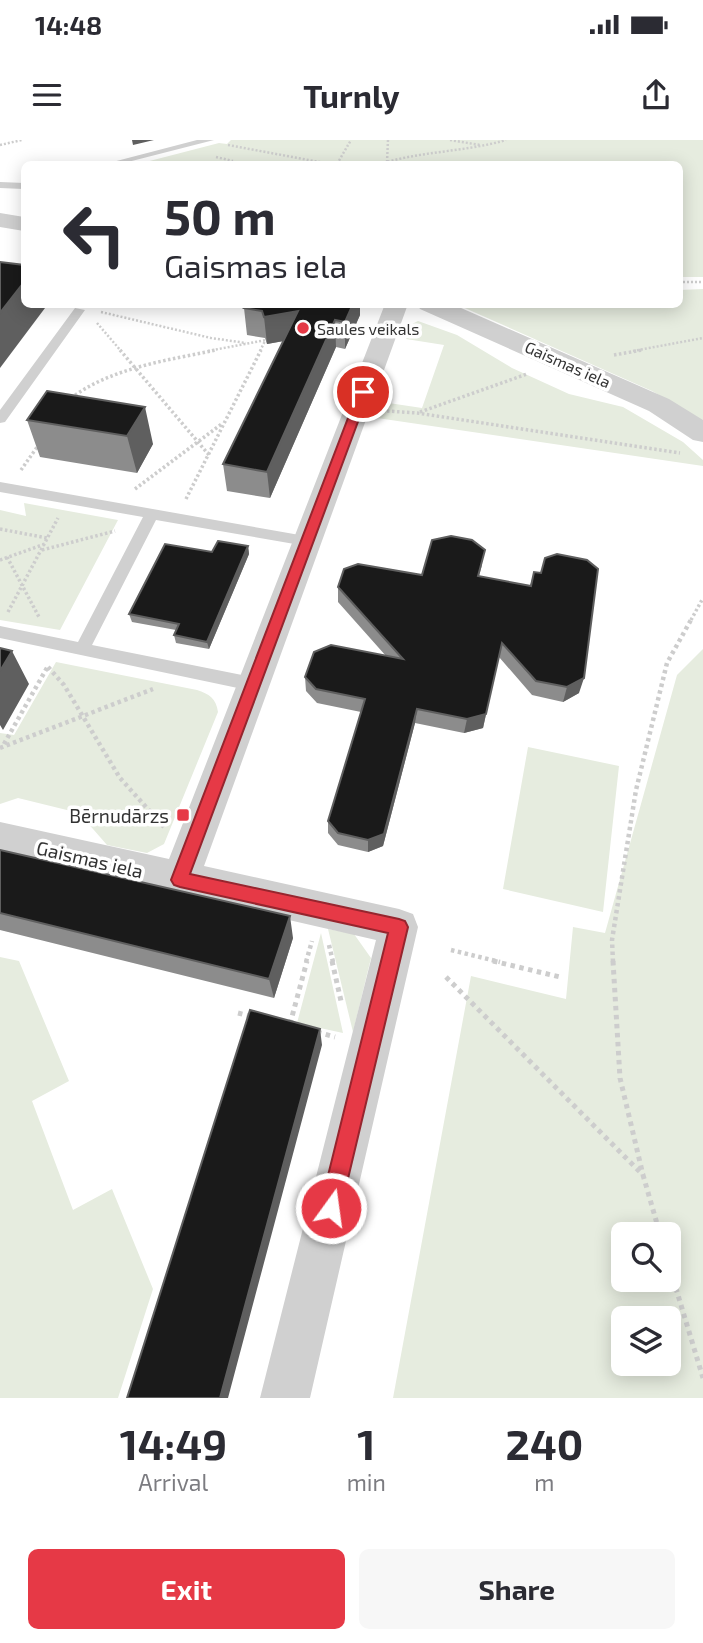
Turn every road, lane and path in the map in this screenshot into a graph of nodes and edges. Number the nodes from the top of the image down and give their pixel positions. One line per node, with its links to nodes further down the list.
1 (22, 140): 8 (path)
2 (209, 140): 10 (lane)
3 (351, 140): 12 (path)
4 (388, 140): 13 (path)
5 (450, 140): 9 (path)
6 (506, 140): 9 (path)
7 (223, 144): 11 (path)
8 (0, 145)
9 (488, 146): 14 (path)
10 (122, 161)
11 (314, 161)
12 (339, 161)
13 (387, 161)
14 (391, 161)
15 (0, 185): 16 (lane)
16 (21, 186)
17 (0, 220): 18 (street)
18 (21, 224)
19 (683, 282): 20 (path)
20 (703, 282)
21 (395, 308): 34 (street)
22 (438, 308): 38 (street, Gaismas iela)
23 (79, 310): 33 (lane)
24 (93, 310): 27 (path)
25 (110, 337): 29 (path)
26 (703, 338): 28 (path)
27 (250, 343): 29 (path); 35 (path)
28 (610, 356)
29 (135, 370): 31 (path); 37 (path)
30 (533, 373): 32 (path)
31 (65, 406)
32 (418, 413): 34 (path); 38 (path)
33 (0, 419)
34 (352, 420): 47 (street)
35 (227, 421): 37 (path); 39 (path)
36 (44, 437): 40 (path)
37 (200, 442): 39 (path); 42 (path)
38 (696, 444)
39 (209, 455): 44 (path)
40 (4, 488): 41 (lane)
41 (68, 499): 42 (lane); 46 (path)
42 (111, 506): 43 (lane)
43 (149, 518): 44 (lane); 48 (path); 56 (lane)
44 (176, 518): 47 (lane)
45 (0, 529): 46 (path)
46 (46, 541): 48 (path); 49 (path)
47 (306, 541): 59 (street)
48 (42, 550): 51 (path)
49 (7, 557): 50 (path); 51 (path)
50 (0, 560)
51 (22, 586): 53 (path); 55 (path)
52 (703, 598): 75 (path)
53 (6, 616)
54 (0, 632): 55 (lane)
55 (56, 644): 56 (lane); 57 (path)
56 (82, 649): 58 (lane)
57 (47, 667): 60 (path); 61 (path)
58 (194, 672): 59 (lane); 60 (path)
59 (252, 684): 63 (street)
60 (83, 717): 61 (path); 63 (path)
61 (1, 748)
62 (0, 838): 63 (street, Gaismas iela)
63 (184, 866): 64 (street, Gaismas iela)
64 (321, 909): 71 (path); 74 (path); 74 (street, Gaismas iela)
65 (451, 950): 67 (path)
66 (446, 977): 75 (path)
67 (561, 977)
68 (238, 1013): 69 (path)
69 (264, 1019)
70 (277, 1023): 71 (path)
71 (290, 1026): 72 (path)
72 (302, 1029)
73 (314, 1032): 74 (path)
74 (360, 1043): 79 (street, Gaismas iela)
75 (643, 1175): 76 (path)
76 (657, 1222)
77 (677, 1292): 78 (path)
78 (703, 1378)
79 (285, 1398)

